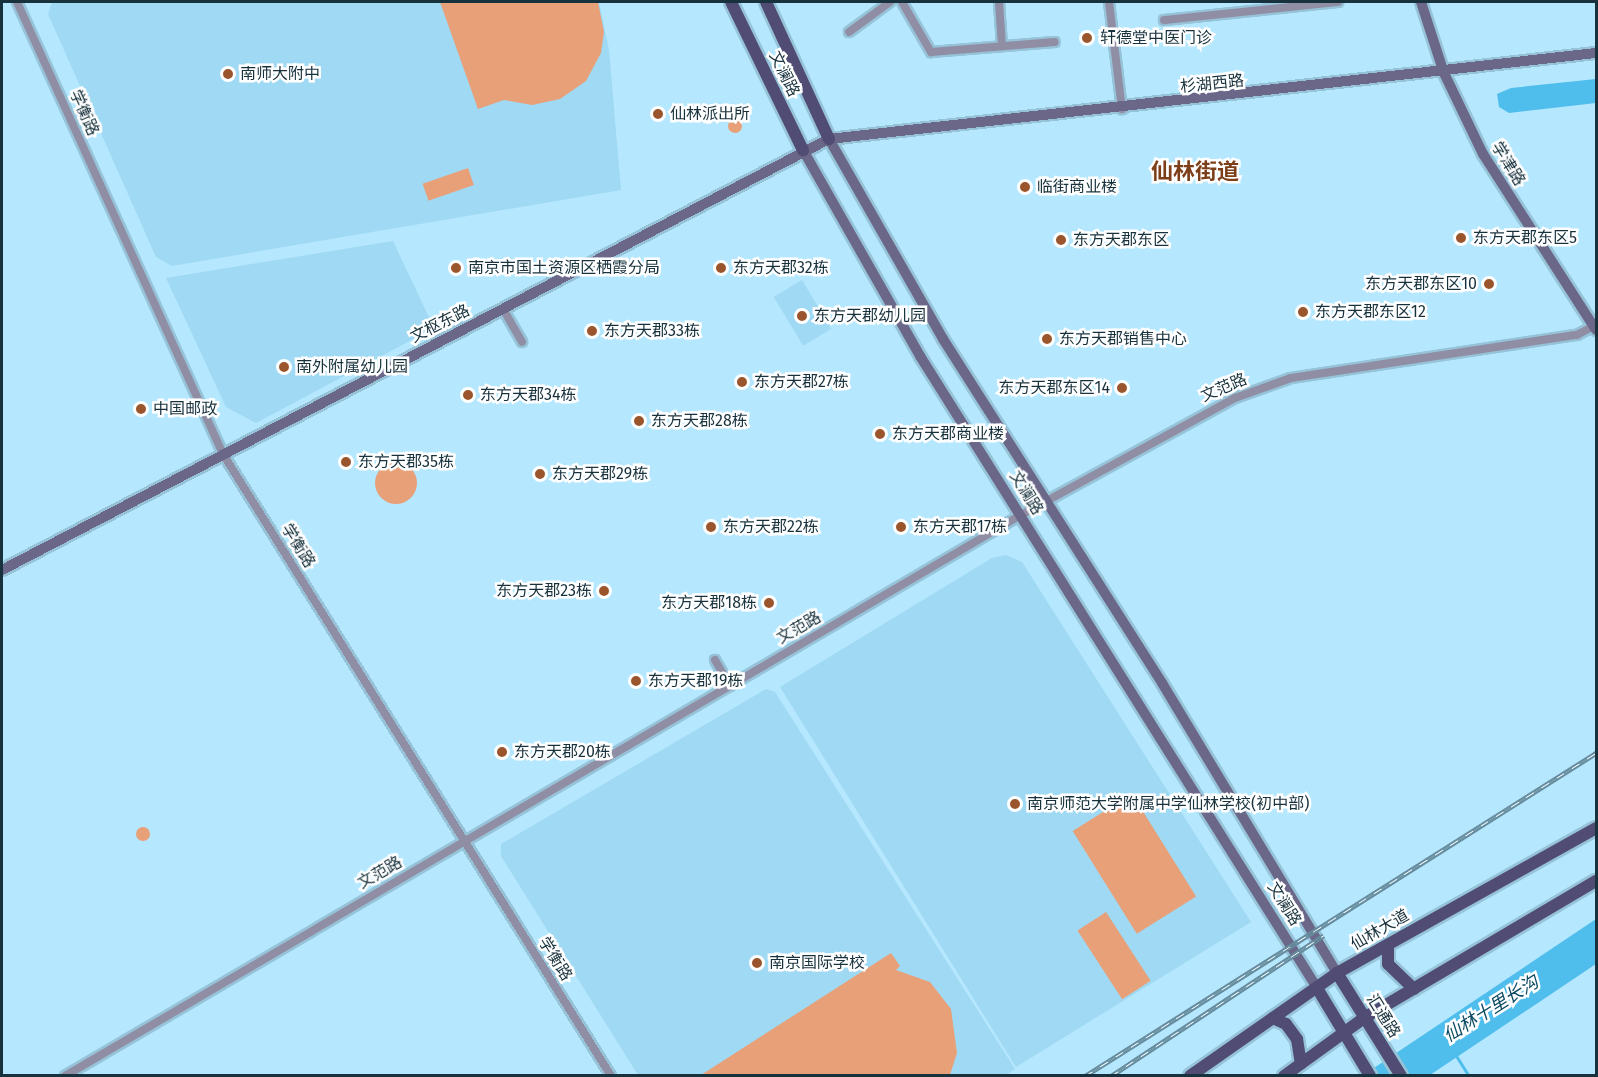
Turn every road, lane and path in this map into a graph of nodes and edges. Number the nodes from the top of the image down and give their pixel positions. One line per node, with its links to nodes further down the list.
1 (17, 2): 23 (street, 学衡路)
2 (731, 2): 19 (main road, 文澜路)
3 (766, 2): 18 (main road, 文澜路)
4 (890, 2): 12 (street)
5 (902, 2): 14 (street)
6 (999, 2): 14 (street)
7 (1109, 2): 17 (street)
8 (1338, 2): 10 (street)
9 (1421, 2): 16 (street, 学津路)
10 (1266, 3): 11 (street)
11 (1164, 20)
12 (849, 32)
13 (1055, 42): 14 (street)
14 (1002, 46)
15 (1596, 53): 16 (street, 杉湖西路)
16 (1444, 74): 17 (street, 杉湖西路); 21 (street, 学津路)
17 (1122, 109): 18 (street, 杉湖西路)
18 (830, 139): 19 (street, 文枢东路); 24 (street, 文澜路)
19 (803, 150): 20 (street, 文枢东路); 25 (street, 文澜路)
20 (503, 309): 22 (street); 23 (street, 文枢东路)
21 (1595, 328): 24 (street, 文范路)
22 (522, 342)
23 (223, 454): 26 (street, 文枢东路); 30 (street, 学衡路)
24 (1045, 501): 25 (street, 文范路); 33 (street, 文澜路)
25 (1021, 514): 28 (street, 文范路); 34 (street, 文澜路)
26 (2, 570)
27 (715, 660): 28 (street)
28 (730, 686): 30 (street, 文范路)
29 (1596, 828): 32 (main road, 仙林大道)
30 (464, 842): 40 (street, 文范路); 41 (street, 学衡路)
31 (1596, 881): 35 (main road)
32 (1388, 945): 33 (main road, 仙林大道); 35 (main road)
33 (1337, 973): 34 (main road, 仙林大道); 37 (main road, 汇通路)
34 (1317, 987): 36 (main road, 仙林大道); 38 (main road)
35 (1414, 989): 37 (main road)
36 (1273, 1018): 39 (main road); 42 (main road, 仙林大道)
37 (1364, 1018): 38 (main road); 45 (main road, 汇通路)
38 (1342, 1032): 39 (main road); 44 (main road)
39 (1301, 1064): 43 (main road)
40 (64, 1076)
41 (611, 1076)
42 (1190, 1076)
43 (1284, 1076)
44 (1370, 1076)
45 (1401, 1076)

